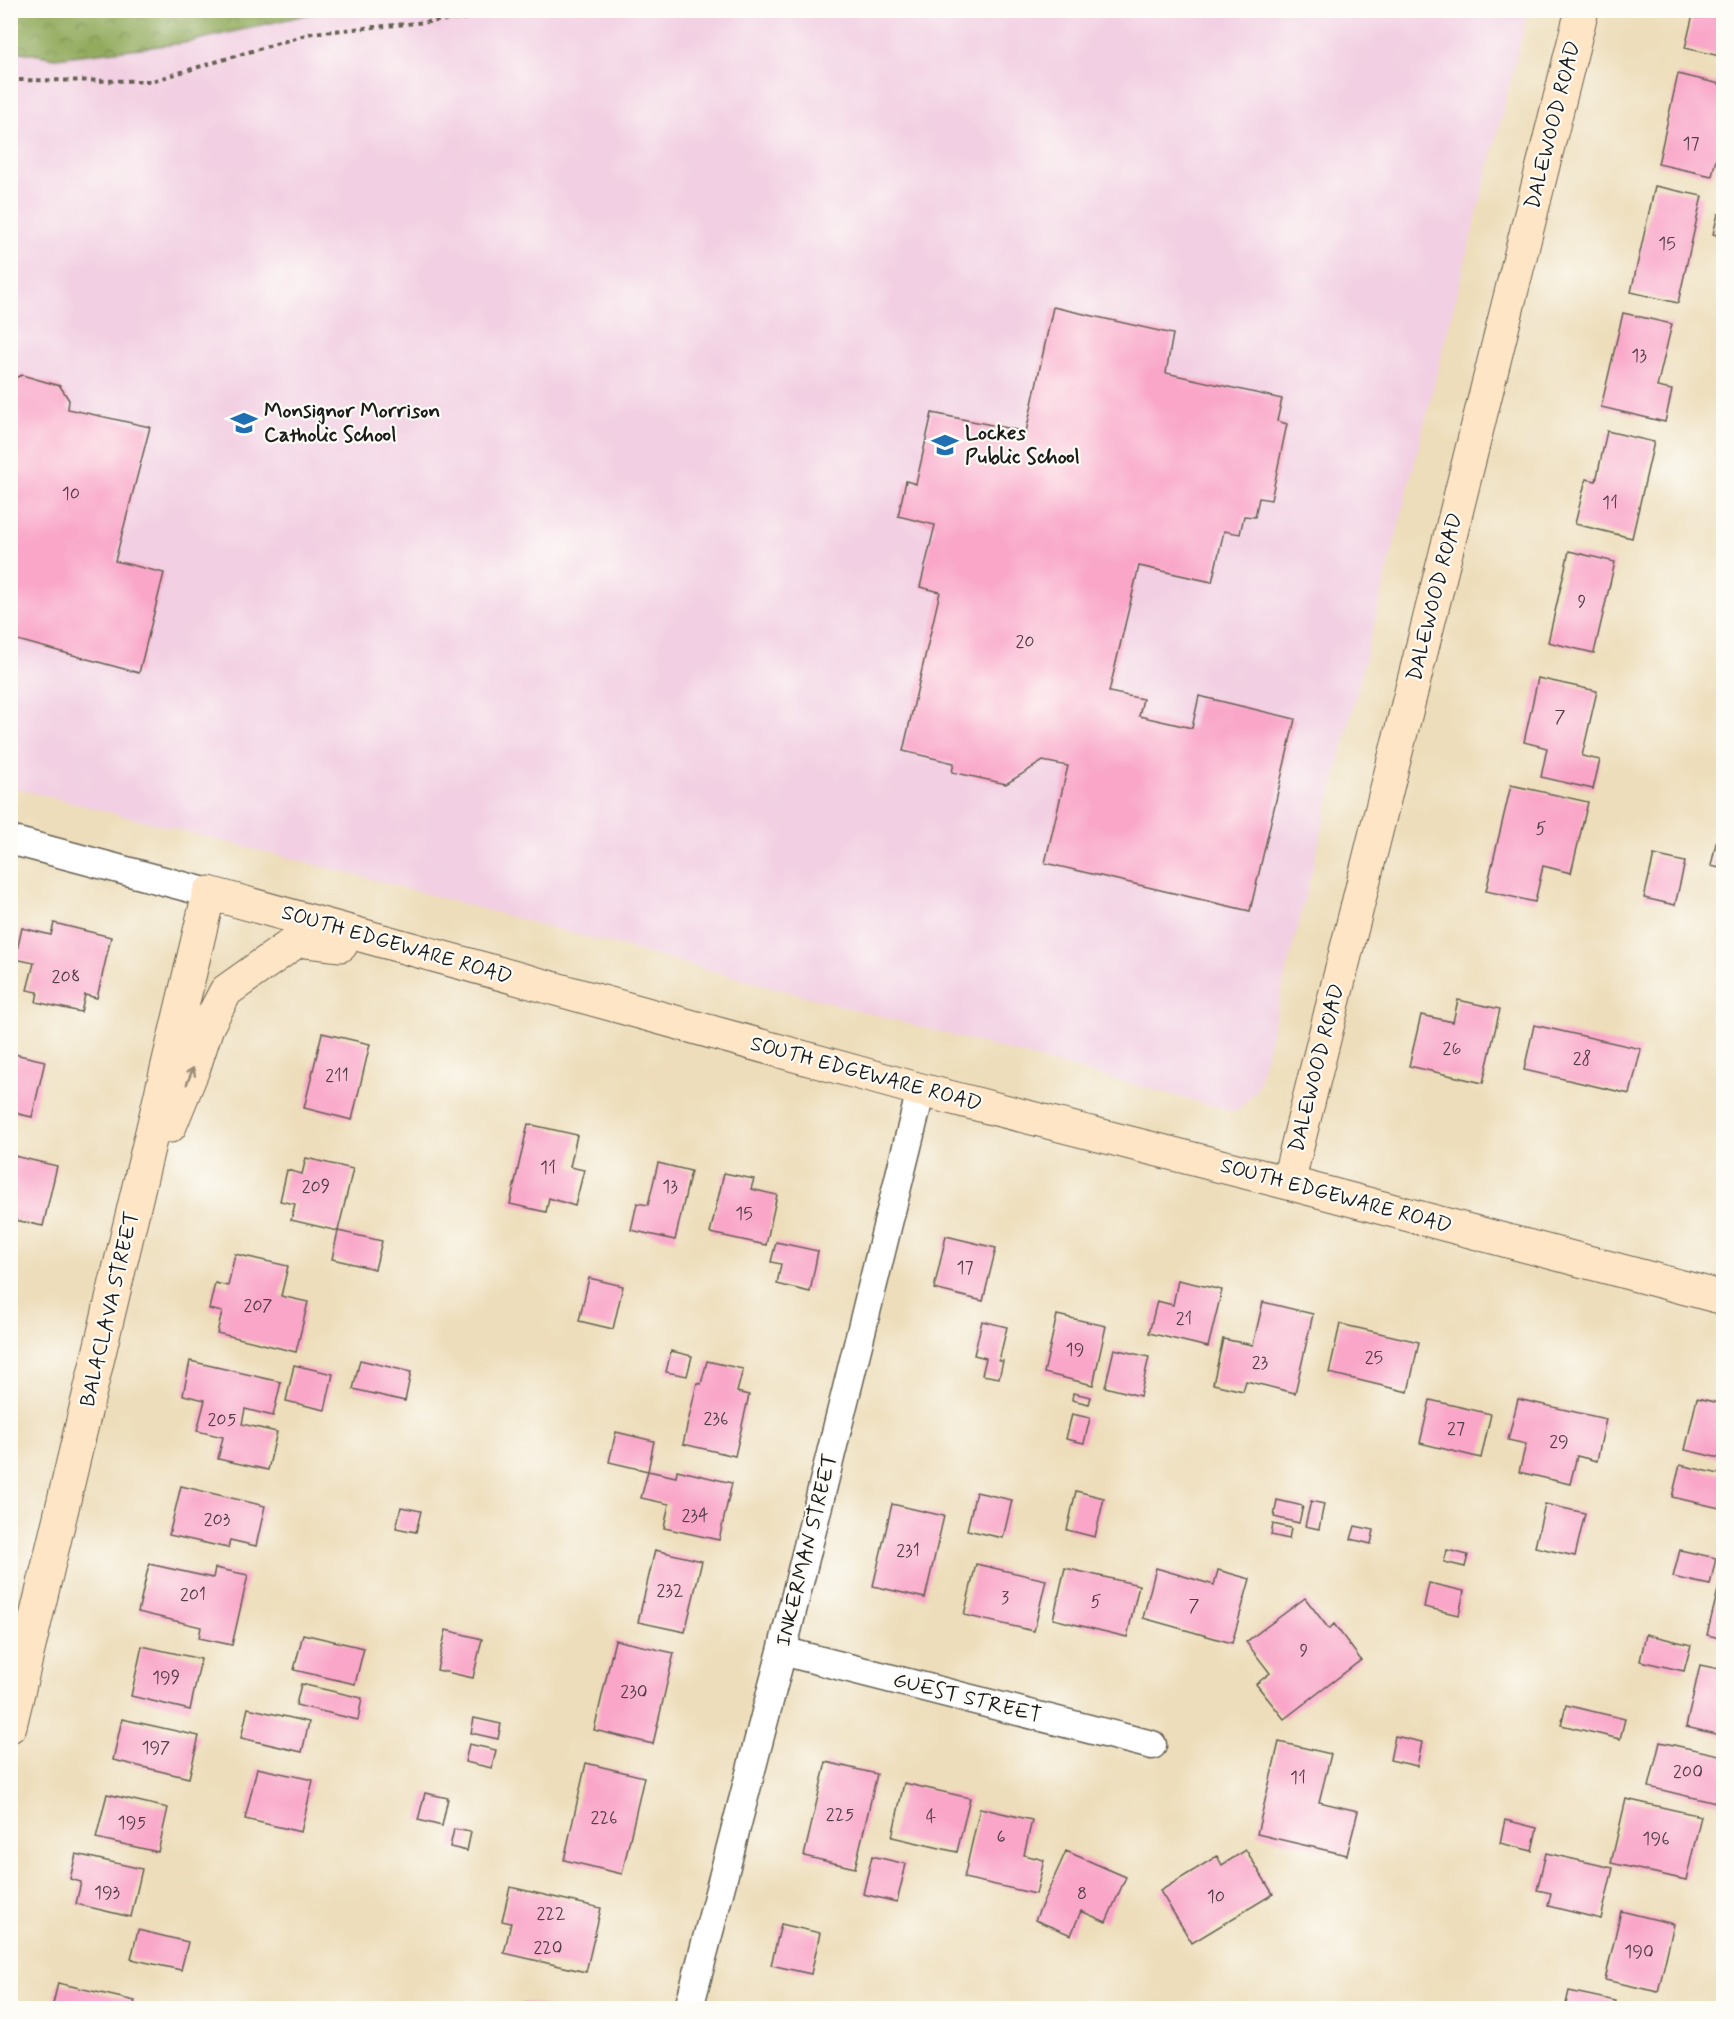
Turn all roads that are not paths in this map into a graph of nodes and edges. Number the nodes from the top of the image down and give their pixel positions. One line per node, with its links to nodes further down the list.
1 (1582, 10): 6 (street, DALEWOOD ROAD)
2 (10, 840): 3 (street, SOUTH EDGEWARE ROAD)
3 (209, 892): 4 (street, SOUTH EDGEWARE ROAD); 7 (street, BALACLAVA STREET)
4 (442, 958): 5 (street, SOUTH EDGEWARE ROAD); 7 (street, one-way to 4)
5 (921, 1090): 6 (street, SOUTH EDGEWARE ROAD); 9 (street, INKERMAN STREET)
6 (1288, 1183): 8 (street, SOUTH EDGEWARE ROAD)
7 (129, 1228): 10 (street, BALACLAVA STREET)
8 (1724, 1298)
9 (782, 1651): 11 (street, GUEST STREET); 12 (street, INKERMAN STREET)
10 (10, 1726)
11 (1152, 1745)
12 (688, 2008)

